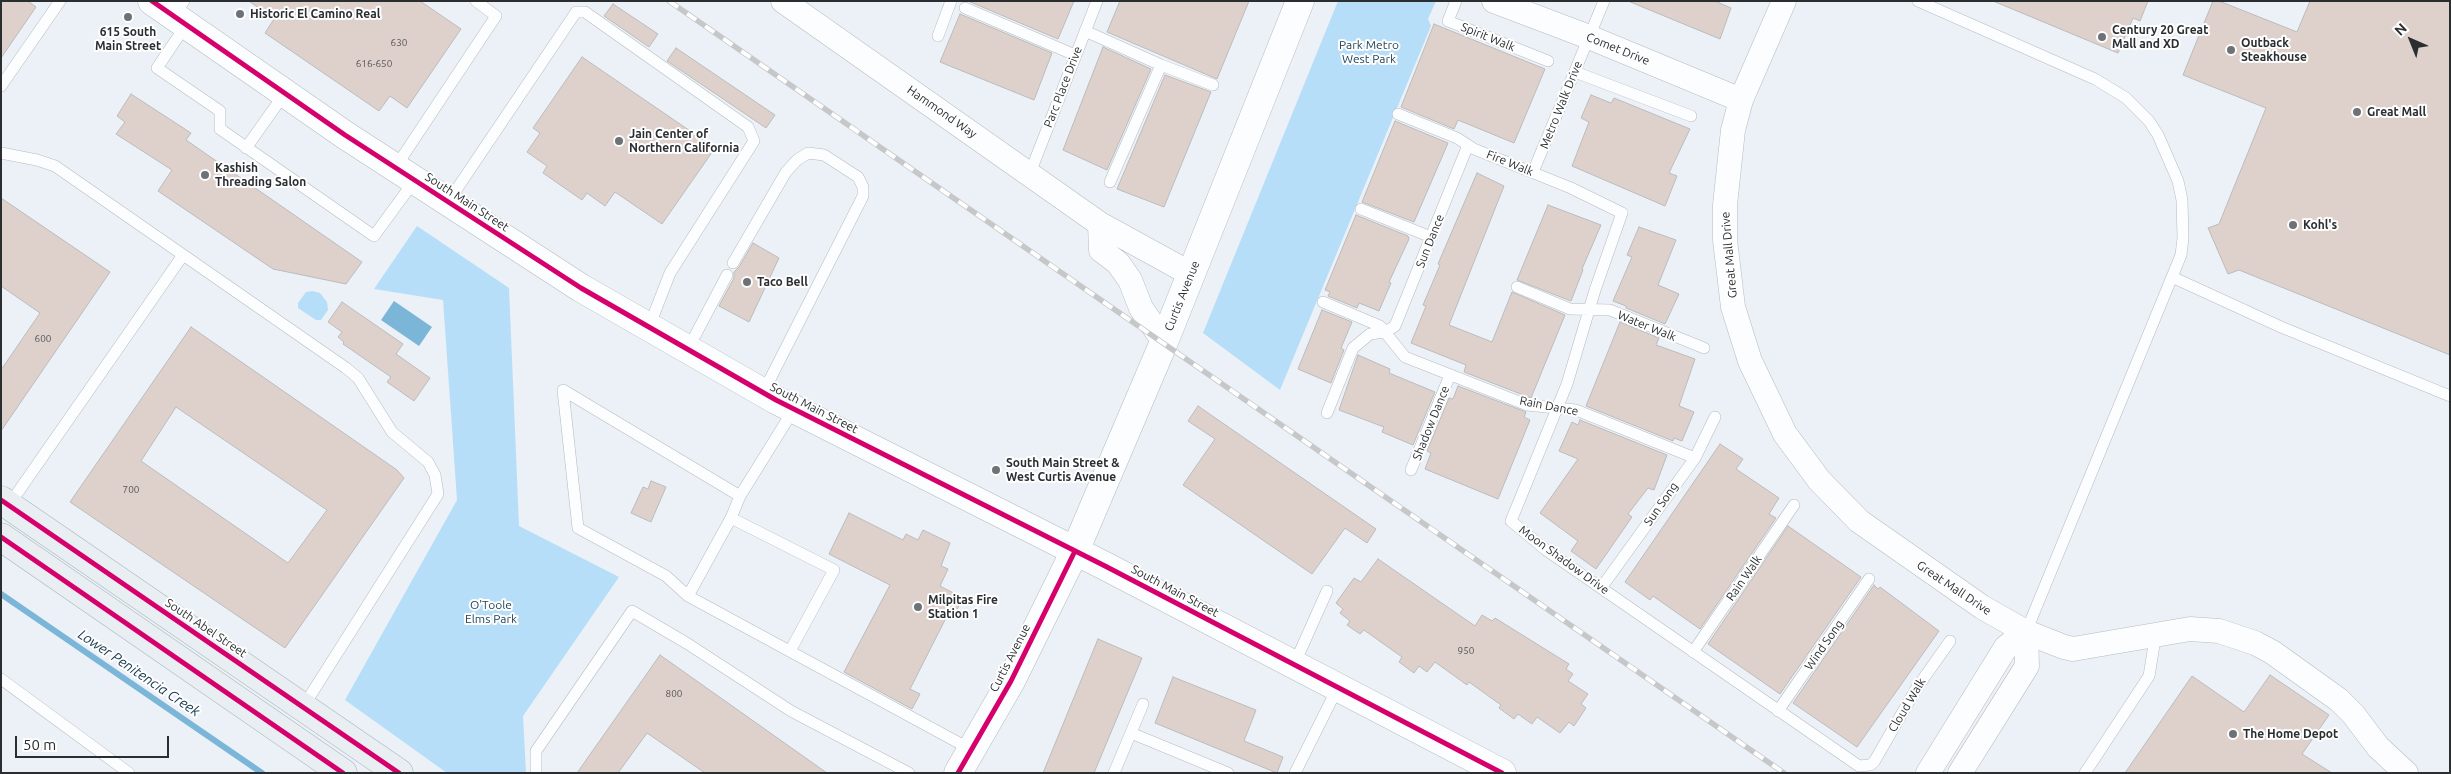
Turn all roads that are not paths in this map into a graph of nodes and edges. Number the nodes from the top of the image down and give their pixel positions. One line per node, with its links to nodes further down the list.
1 (60, 1): 24 (lane)
2 (152, 1): 15 (main road, South Main Street)
3 (476, 1): 34 (lane)
4 (783, 1): 33 (street, Hammond Way)
5 (951, 1): 17 (lane)
6 (1098, 1): 16 (lane, Parc Place Drive)
7 (1300, 1): 43 (main road, Curtis Avenue)
8 (1456, 1): 20 (lane, Spirit Walk)
9 (1494, 1): 18 (street, Comet Drive)
10 (1604, 1): 18 (lane, Metro Walk Drive)
11 (1784, 1): 26 (street, Great Mall Drive)
12 (1918, 1): 13 (lane)
13 (1931, 4): 45 (lane)
14 (965, 8): 19 (lane)
15 (181, 14): 25 (main road, South Main Street); 30 (lane)
16 (1085, 31): 19 (lane, Parc Place Drive); 21 (lane)
17 (938, 36)
18 (1589, 37): 22 (lane, Metro Walk Drive); 26 (street, Comet Drive)
19 (1077, 49): 33 (lane, Parc Place Drive)
20 (1548, 61)
21 (1161, 66): 23 (lane); 35 (lane)
22 (1575, 72): 28 (lane); 32 (lane, Metro Walk Drive)
23 (1213, 85)
24 (1, 86)
25 (285, 94): 30 (lane); 34 (main road, South Main Street)
26 (1741, 100): 73 (street, Great Mall Drive)
27 (1398, 114): 29 (lane, Fire Walk)
28 (1692, 116)
29 (1468, 145): 32 (lane, Fire Walk); 40 (lane, Sun Dance)
30 (246, 148): 34 (lane)
31 (1, 153): 41 (lane)
32 (1533, 172): 38 (lane, Fire Walk)
33 (1030, 173): 39 (street, Hammond Way)
34 (405, 174): 36 (main road, South Main Street)
35 (1110, 182)
36 (448, 202): 49 (main road, South Main Street); 49 (lane)
37 (1361, 209): 40 (lane)
38 (1622, 212): 48 (lane, Moon Shadow Drive)
39 (1100, 224): 43 (street, Hammond Way); 51 (street)
40 (1431, 237): 50 (lane, Sun Dance)
41 (183, 255): 64 (lane); 82 (lane)
42 (733, 263): 55 (lane)
43 (1192, 274): 51 (main road, Curtis Avenue)
44 (727, 275): 53 (lane)
45 (2172, 277): 56 (lane); 73 (lane)
46 (1518, 287): 48 (lane, Water Walk)
47 (1323, 302): 50 (lane)
48 (1590, 310): 52 (lane, Water Walk); 57 (lane, Moon Shadow Drive)
49 (650, 327): 53 (main road, South Main Street)
50 (1385, 332): 54 (lane, Rain Dance); 59 (lane)
51 (1164, 342): 68 (main road, Curtis Avenue)
52 (1704, 348)
53 (688, 349): 55 (main road, South Main Street)
54 (1450, 375): 57 (lane, Rain Dance); 62 (lane, Shadow Dance)
55 (763, 392): 58 (main road, South Main Street)
56 (2450, 396)
57 (1556, 408): 61 (lane, Rain Dance); 70 (lane, Moon Shadow Drive)
58 (794, 409): 63 (lane); 68 (main road, South Main Street)
59 (1328, 413)
60 (1715, 417): 61 (lane, Sun Song)
61 (1694, 458): 70 (lane, Sun Song)
62 (1411, 470)
63 (740, 496): 66 (lane); 72 (lane)
64 (5, 503): 82 (main road, South Abel Street)
65 (1794, 505): 77 (lane, Rain Walk)
66 (731, 518): 72 (lane); 76 (lane)
67 (1, 537): 84 (main road)
68 (1076, 551): 78 (main road, South Main Street); 86 (main road, Curtis Avenue)
69 (1869, 578): 83 (lane, Wind Song)
70 (1601, 588): 77 (lane, Moon Shadow Drive)
71 (1327, 591): 78 (lane)
72 (688, 596): 76 (lane)
73 (2026, 632): 74 (street, Great Mall Drive); 97 (street); 98 (street)
74 (2156, 634): 99 (lane); 100 (street, Great Mall Drive)
75 (1950, 640): 87 (lane, Cloud Walk)
76 (790, 651): 86 (lane)
77 (1693, 652): 83 (lane, Moon Shadow Drive)
78 (1294, 665): 80 (main road, South Main Street)
79 (1, 679): 88 (lane)
80 (1338, 687): 95 (lane); 96 (main road, South Main Street)
81 (1143, 704): 85 (lane)
82 (303, 707): 84 (main road); 90 (main road, South Abel Street)
83 (1778, 710): 87 (lane, Moon Shadow Drive)
84 (285, 732): 89 (main road)
85 (1131, 732): 93 (lane); 94 (lane)
86 (965, 761)
87 (1863, 766)
88 (129, 773)
89 (343, 773)
90 (399, 773)
91 (536, 773): 92 (lane)
92 (909, 773)
93 (1114, 773)
94 (1228, 773)
95 (1295, 773)
96 (1502, 773)
97 (1928, 773)
98 (1960, 773)
99 (2085, 773)
100 (2406, 773)

